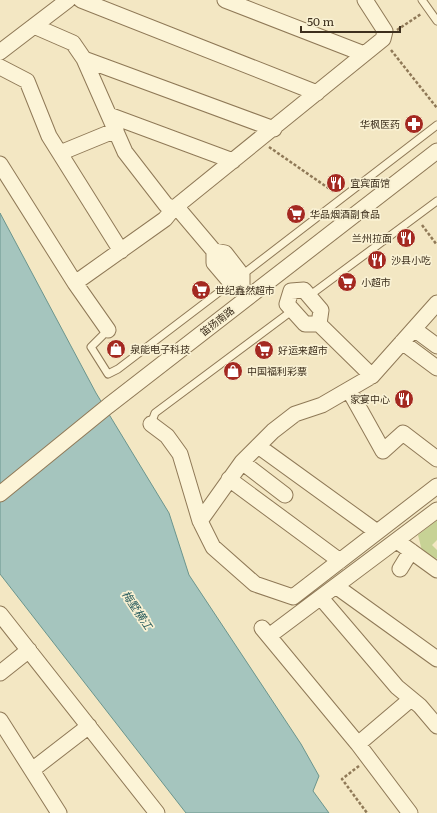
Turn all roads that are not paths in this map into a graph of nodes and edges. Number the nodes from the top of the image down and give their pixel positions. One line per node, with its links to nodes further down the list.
1 (68, 0): 7 (street)
2 (81, 0): 12 (street)
3 (225, 0): 9 (street)
4 (364, 0): 9 (street)
5 (422, 0): 6 (lane)
6 (437, 22)
7 (34, 26): 8 (street); 10 (street)
8 (0, 52)
9 (364, 54): 12 (street)
10 (84, 59): 13 (street); 15 (street)
11 (0, 67): 18 (street)
12 (317, 93): 15 (street)
13 (109, 115): 16 (street); 19 (street)
14 (437, 125): 26 (lane)
15 (274, 129): 19 (street)
16 (116, 130): 18 (street); 22 (street)
17 (437, 151): 24 (street, 笛扬南路)
18 (60, 153): 23 (street)
19 (233, 162): 22 (street)
20 (0, 164): 25 (street)
21 (437, 201): 28 (lane)
22 (173, 209): 23 (street); 26 (street)
23 (121, 251): 25 (street)
24 (277, 274): 26 (street, 笛扬南路); 27 (street)
25 (75, 283): 34 (street)
26 (241, 284): 34 (lane); 46 (street, 笛扬南路)
27 (291, 291): 28 (street); 30 (street)
28 (309, 296): 32 (street)
29 (437, 303): 31 (street)
30 (293, 310): 32 (street); 40 (lane)
31 (432, 318): 33 (street)
32 (319, 324): 38 (street)
33 (414, 329): 35 (street); 36 (street)
34 (108, 330)
35 (402, 342): 37 (street); 38 (street)
36 (437, 346)
37 (437, 368)
38 (372, 376): 39 (street)
39 (349, 390): 41 (street); 42 (street)
40 (152, 424): 49 (street)
41 (258, 446): 43 (street); 50 (street)
42 (437, 459)
43 (242, 462): 44 (street); 47 (street)
44 (229, 480): 49 (street); 53 (street)
45 (437, 486): 50 (street)
46 (0, 494)
47 (285, 495)
48 (437, 510): 51 (street)
49 (200, 521): 53 (street)
50 (377, 532): 53 (street)
51 (397, 541): 52 (street); 56 (street)
52 (411, 551): 54 (street); 55 (street)
53 (340, 561)
54 (400, 569)
55 (437, 570)
56 (337, 587): 57 (street); 60 (street)
57 (321, 598): 62 (street); 66 (street)
58 (0, 614): 59 (street)
59 (28, 650): 61 (street); 64 (street)
60 (437, 659)
61 (0, 673)
62 (410, 699): 65 (street); 66 (street)
63 (0, 720): 67 (street)
64 (89, 726): 67 (street); 69 (street)
65 (437, 726)
66 (358, 744): 70 (street)
67 (32, 770): 68 (street)
68 (59, 813)
69 (157, 813)
70 (410, 813)

